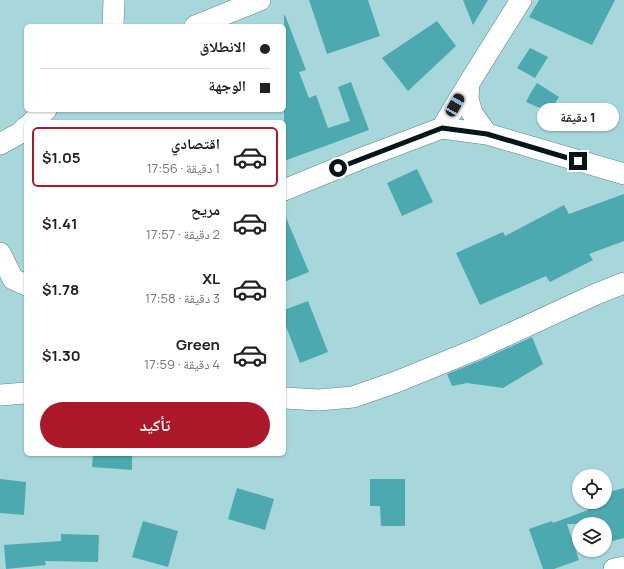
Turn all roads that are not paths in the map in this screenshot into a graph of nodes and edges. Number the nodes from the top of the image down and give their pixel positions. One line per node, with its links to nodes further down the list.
1 (114, 0): 4 (street)
2 (260, 0): 5 (street)
3 (522, 0): 6 (street)
4 (114, 24)
5 (200, 24)
6 (469, 83): 9 (street); 11 (street)
7 (44, 112): 8 (street)
8 (34, 120)
9 (442, 128): 11 (street); 14 (street)
10 (24, 129): 12 (street)
11 (487, 134): 13 (street)
12 (0, 144)
13 (624, 174)
14 (286, 189)
15 (0, 252): 17 (street)
16 (624, 283): 20 (street)
17 (24, 284)
18 (24, 393): 19 (street)
19 (0, 395)
20 (286, 398)
21 (624, 567): 22 (street)
22 (614, 569)

